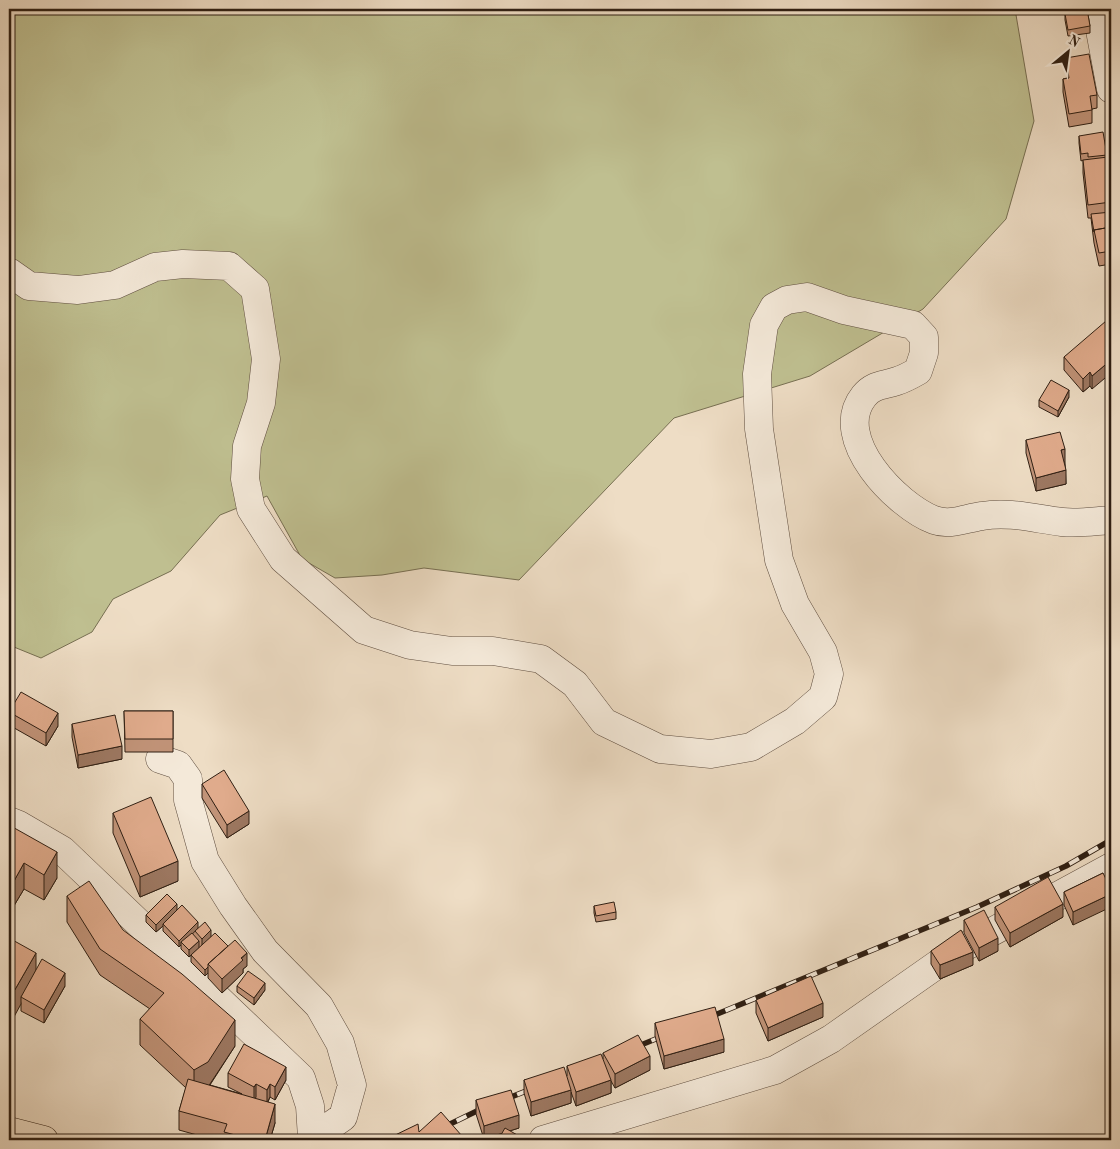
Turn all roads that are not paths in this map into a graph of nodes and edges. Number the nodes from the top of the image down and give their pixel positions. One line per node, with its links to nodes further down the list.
1 (1096, 9): 2 (street)
2 (1111, 89)
3 (9, 272): 4 (street)
4 (1111, 520)
5 (160, 759): 9 (street)
6 (9, 821): 9 (street)
7 (1111, 867): 11 (street)
8 (9, 1131): 10 (main road)
9 (311, 1139)
10 (44, 1140)
11 (543, 1140)

